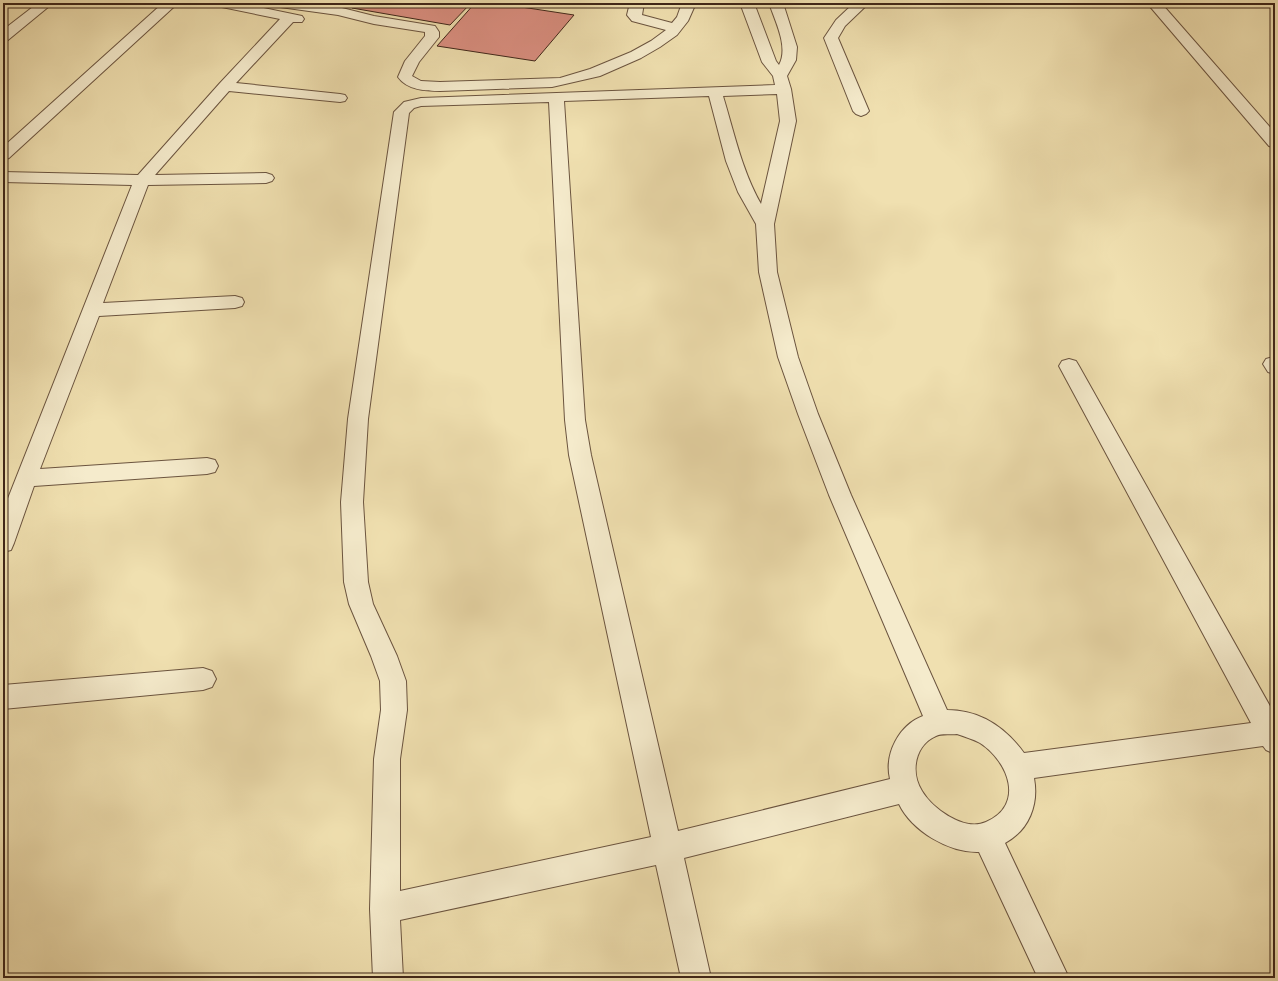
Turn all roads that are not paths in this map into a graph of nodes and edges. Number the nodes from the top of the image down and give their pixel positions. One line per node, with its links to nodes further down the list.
1 (46, 3): 17 (street)
2 (171, 3): 27 (street)
3 (222, 3): 12 (street)
4 (280, 3): 11 (street)
5 (637, 3): 14 (street)
6 (689, 3): 14 (street)
7 (747, 3): 18 (street)
8 (776, 3): 18 (street)
9 (862, 3): 23 (street)
10 (1154, 3): 25 (street)
11 (340, 7): 14 (street)
12 (289, 18): 13 (street); 19 (street)
13 (312, 22)
14 (675, 28)
15 (358, 29): 16 (street)
16 (404, 36)
17 (3, 37)
18 (782, 83): 20 (street); 31 (street)
19 (225, 86): 21 (street); 30 (street)
20 (715, 92): 22 (street); 31 (street)
21 (340, 98)
22 (556, 98): 45 (street); 46 (street)
23 (861, 111)
24 (1275, 123): 25 (street)
25 (1258, 124): 26 (street)
26 (1275, 143)
27 (3, 155)
28 (3, 177): 30 (street)
29 (266, 178): 30 (street)
30 (142, 180): 33 (street)
31 (765, 224): 40 (street)
32 (235, 302): 33 (street)
33 (92, 310): 36 (street)
34 (1069, 366): 41 (street)
35 (207, 466): 36 (street)
36 (26, 478): 37 (street)
37 (3, 544)
38 (203, 679): 39 (street)
39 (3, 697)
40 (939, 723): 42 (street); 43 (street)
41 (1273, 735): 42 (street)
42 (1017, 767): 44 (street)
43 (905, 789): 44 (street); 45 (street)
44 (987, 837): 49 (street)
45 (667, 848): 46 (street); 48 (street)
46 (385, 909): 47 (street)
47 (388, 978)
48 (696, 978)
49 (1054, 978)

